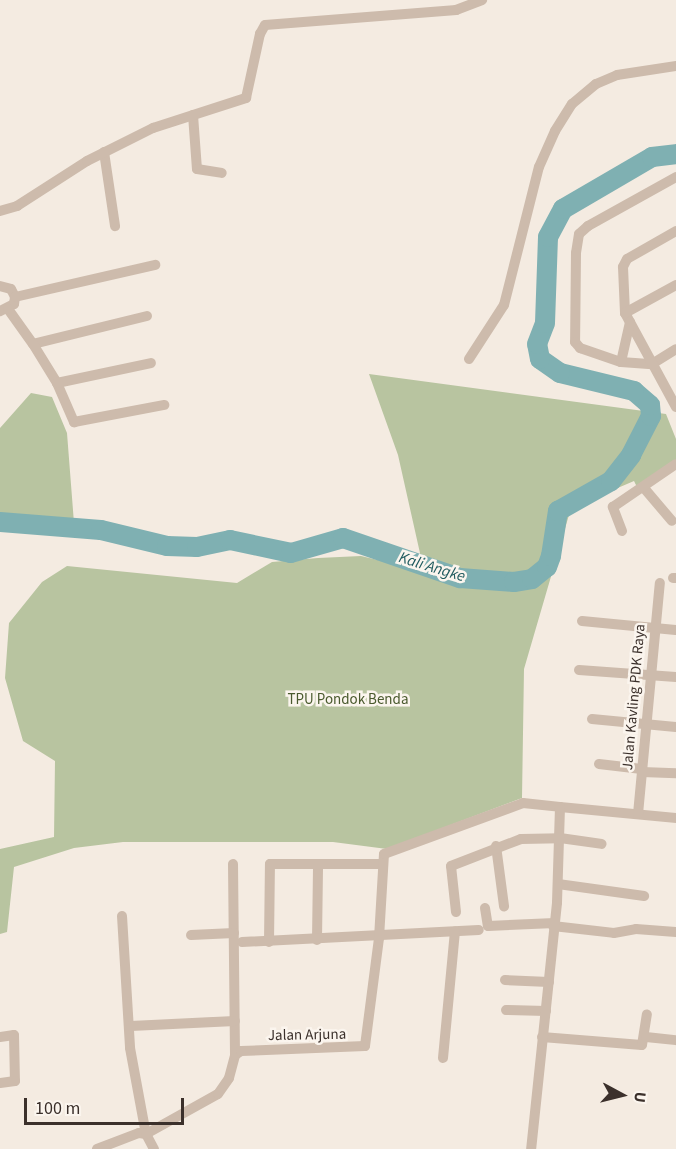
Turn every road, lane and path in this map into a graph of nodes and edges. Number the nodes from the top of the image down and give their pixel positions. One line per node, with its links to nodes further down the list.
1 (482, 0): 3 (street)
2 (676, 66): 19 (street)
3 (193, 116): 4 (street); 5 (street)
4 (104, 152): 7 (street); 8 (street)
5 (222, 173)
6 (676, 177): 20 (street)
7 (0, 211)
8 (115, 226)
9 (676, 231): 16 (street)
10 (155, 265): 13 (street)
11 (676, 285): 16 (street)
12 (0, 286): 13 (street)
13 (15, 297): 14 (street)
14 (4, 310): 17 (street)
15 (147, 316): 17 (street)
16 (628, 317): 20 (street); 22 (street)
17 (33, 344): 23 (street)
18 (676, 349): 22 (street)
19 (470, 359)
20 (621, 362): 22 (street)
21 (151, 363): 23 (street)
22 (652, 364): 25 (street)
23 (57, 383): 24 (street)
24 (164, 405)
25 (675, 405)
26 (676, 464): 27 (street)
27 (644, 488): 28 (street); 29 (street)
28 (672, 521)
29 (622, 531)
30 (660, 583): 32 (street, Jalan Kavling PDK Raya)
31 (582, 621): 32 (street)
32 (655, 628): 33 (street); 35 (street, Jalan Kavling PDK Raya)
33 (676, 630)
34 (579, 669): 35 (street)
35 (652, 675): 36 (street); 38 (street, Jalan Kavling PDK Raya)
36 (676, 678)
37 (592, 719): 38 (street)
38 (647, 723): 39 (street); 41 (street, Jalan Kavling PDK Raya)
39 (676, 727)
40 (599, 764): 41 (street)
41 (642, 770): 42 (street); 44 (street, Jalan Kavling PDK Raya)
42 (676, 773)
43 (560, 807): 44 (street); 46 (street); 49 (street)
44 (638, 814): 45 (street)
45 (676, 818)
46 (560, 838): 47 (street); 48 (street); 52 (street)
47 (602, 844)
48 (496, 846): 54 (street); 56 (street)
49 (383, 859): 51 (street); 64 (street, Jalan Arjuna)
50 (233, 864): 62 (street)
51 (318, 864): 65 (street); 67 (street)
52 (558, 884): 53 (street); 58 (street)
53 (644, 896)
54 (504, 906)
55 (485, 908): 58 (street)
56 (456, 912)
57 (122, 916): 74 (street)
58 (554, 925): 61 (street); 69 (street)
59 (479, 930): 60 (street)
60 (455, 932): 64 (street); 80 (street)
61 (676, 932)
62 (234, 933): 63 (street); 73 (street)
63 (191, 935)
64 (379, 938): 65 (street); 79 (street, Jalan Arjuna)
65 (316, 940): 67 (street)
66 (242, 942): 67 (street)
67 (268, 942)
68 (505, 980): 69 (street)
69 (549, 982): 71 (street)
70 (506, 1010): 71 (street)
71 (546, 1011): 76 (street)
72 (646, 1014): 77 (street)
73 (235, 1021): 74 (street); 79 (street)
74 (131, 1026): 82 (street)
75 (0, 1037): 81 (street)
76 (542, 1037): 77 (street); 85 (street)
77 (646, 1037): 78 (street)
78 (676, 1040)
79 (235, 1055): 82 (street)
80 (443, 1058)
81 (0, 1083)
82 (146, 1134): 83 (street); 84 (street)
83 (97, 1149)
84 (154, 1149)
85 (531, 1149)

